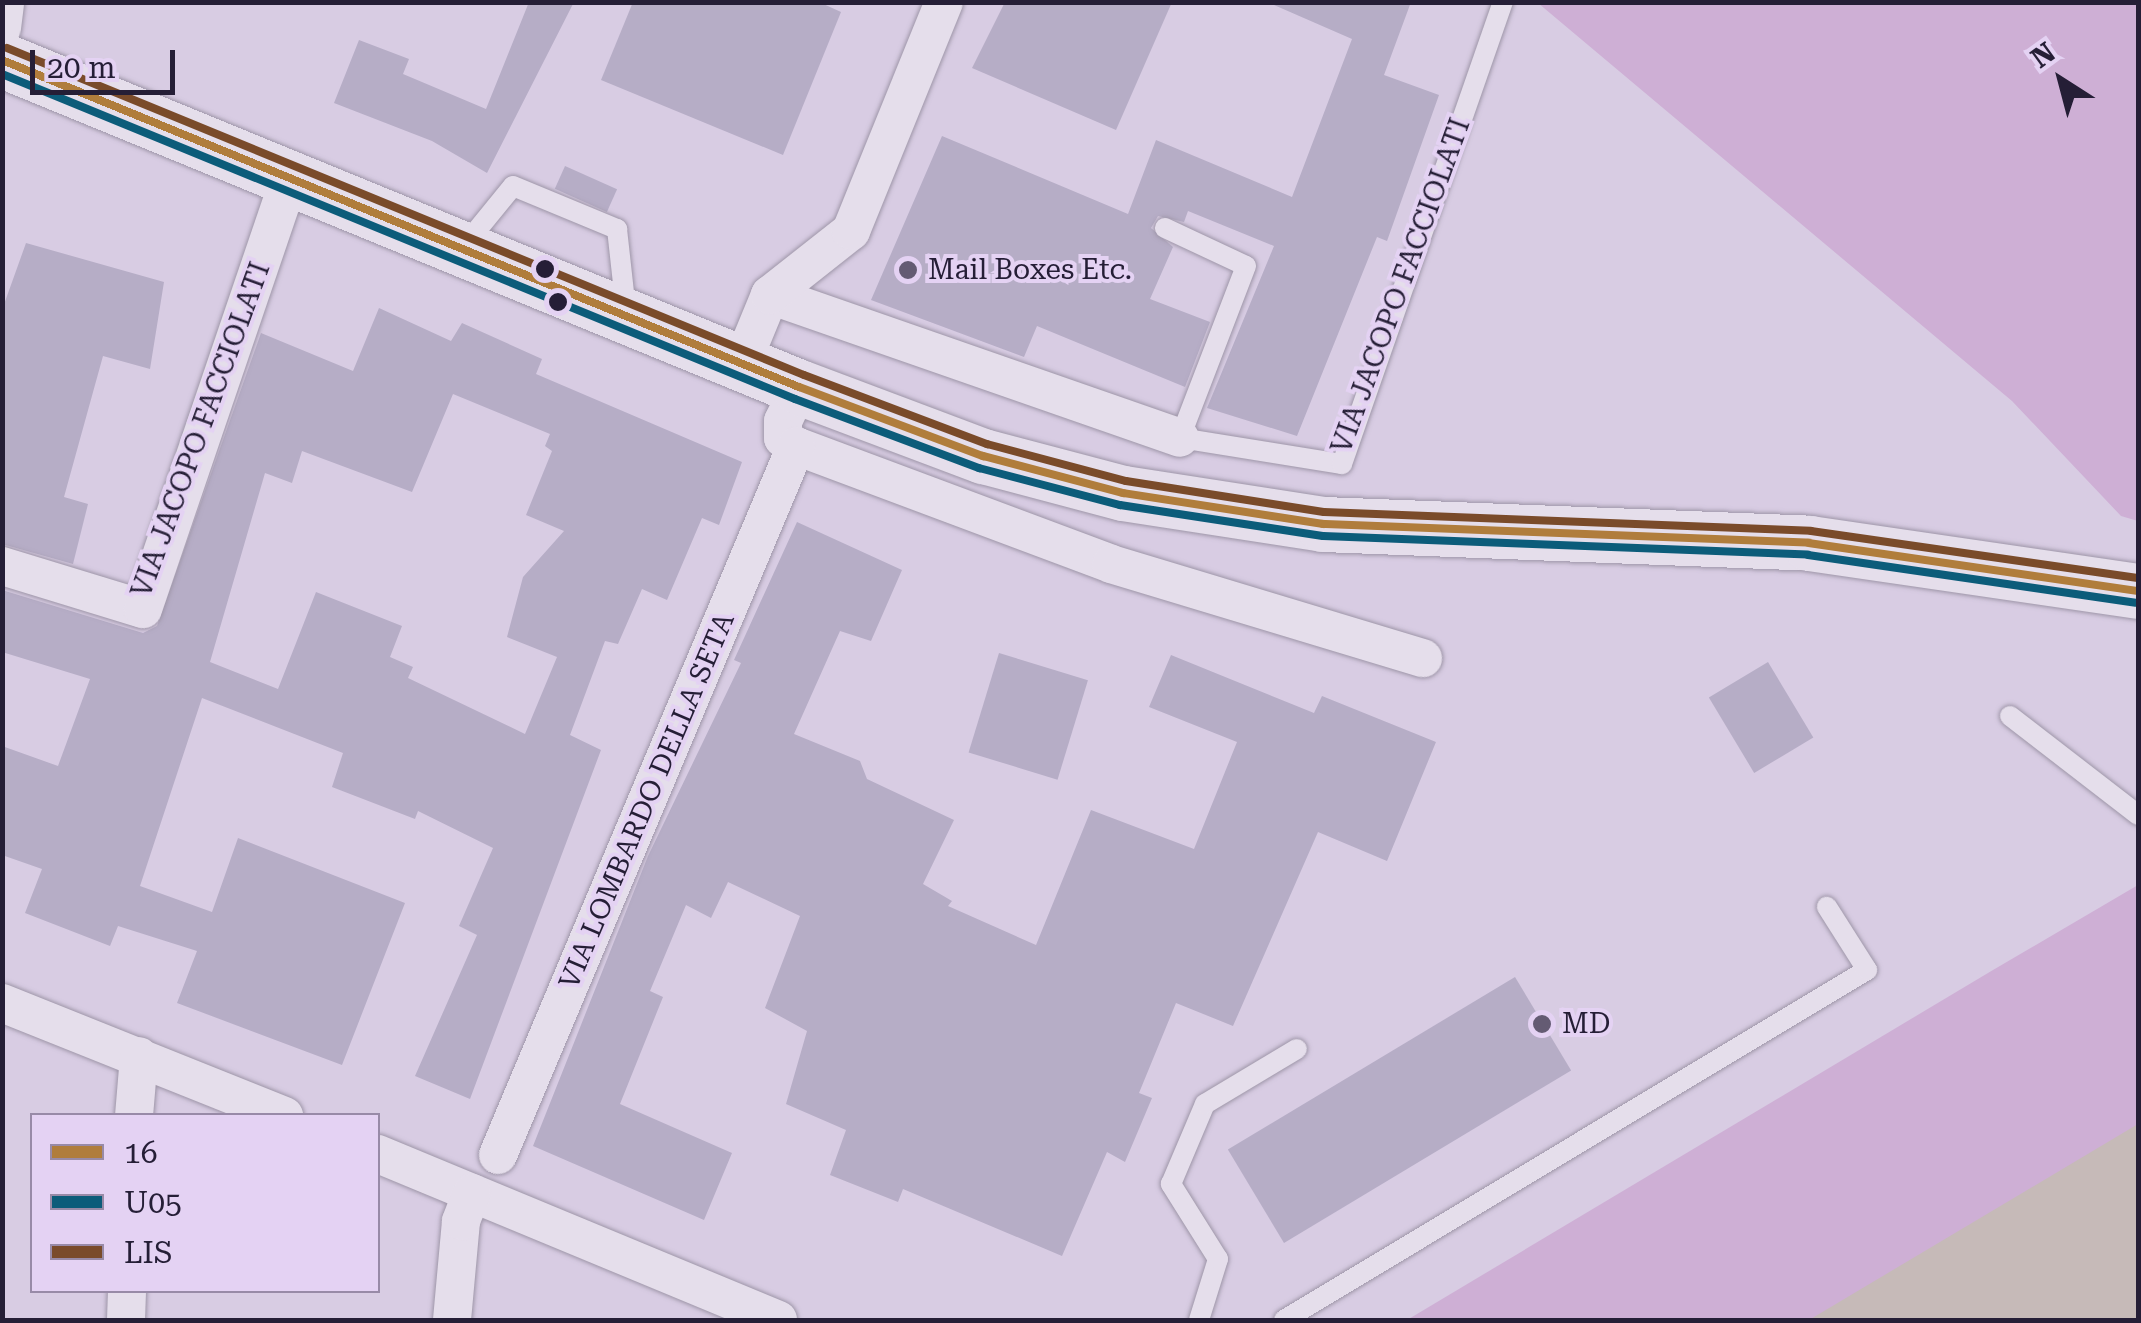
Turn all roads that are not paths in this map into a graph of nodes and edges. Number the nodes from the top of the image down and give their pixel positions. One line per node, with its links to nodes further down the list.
1 (5, 2): 4 (street)
2 (944, 2): 8 (street)
3 (1503, 2): 12 (lane, VIA JACOPO FACCIOLATI)
4 (6, 62): 5 (main road)
5 (290, 176): 7 (main road); 14 (street, VIA JACOPO FACCIOLATI)
6 (1164, 228): 12 (lane)
7 (462, 248): 9 (main road); 9 (lane)
8 (770, 295): 10 (street); 12 (street, VIA JACOPO FACCIOLATI)
9 (627, 316): 10 (main road)
10 (742, 363): 11 (main road)
11 (799, 387): 13 (street); 15 (main road)
12 (1180, 438)
13 (796, 446): 16 (street); 26 (street, VIA LOMBARDO DELLA SETA)
14 (2, 566)
15 (2138, 592)
16 (1422, 658)
17 (2010, 716): 18 (lane)
18 (2138, 815)
19 (1827, 907): 33 (lane)
20 (2, 1002): 22 (street)
21 (1297, 1049): 29 (lane)
22 (140, 1056): 23 (street); 24 (street)
23 (134, 1113)
24 (277, 1113)
25 (380, 1155): 27 (street)
26 (498, 1155)
27 (472, 1193): 31 (street); 32 (street)
28 (127, 1293): 30 (street)
29 (1203, 1312)
30 (126, 1320)
31 (452, 1320)
32 (778, 1320)
33 (1284, 1320)

